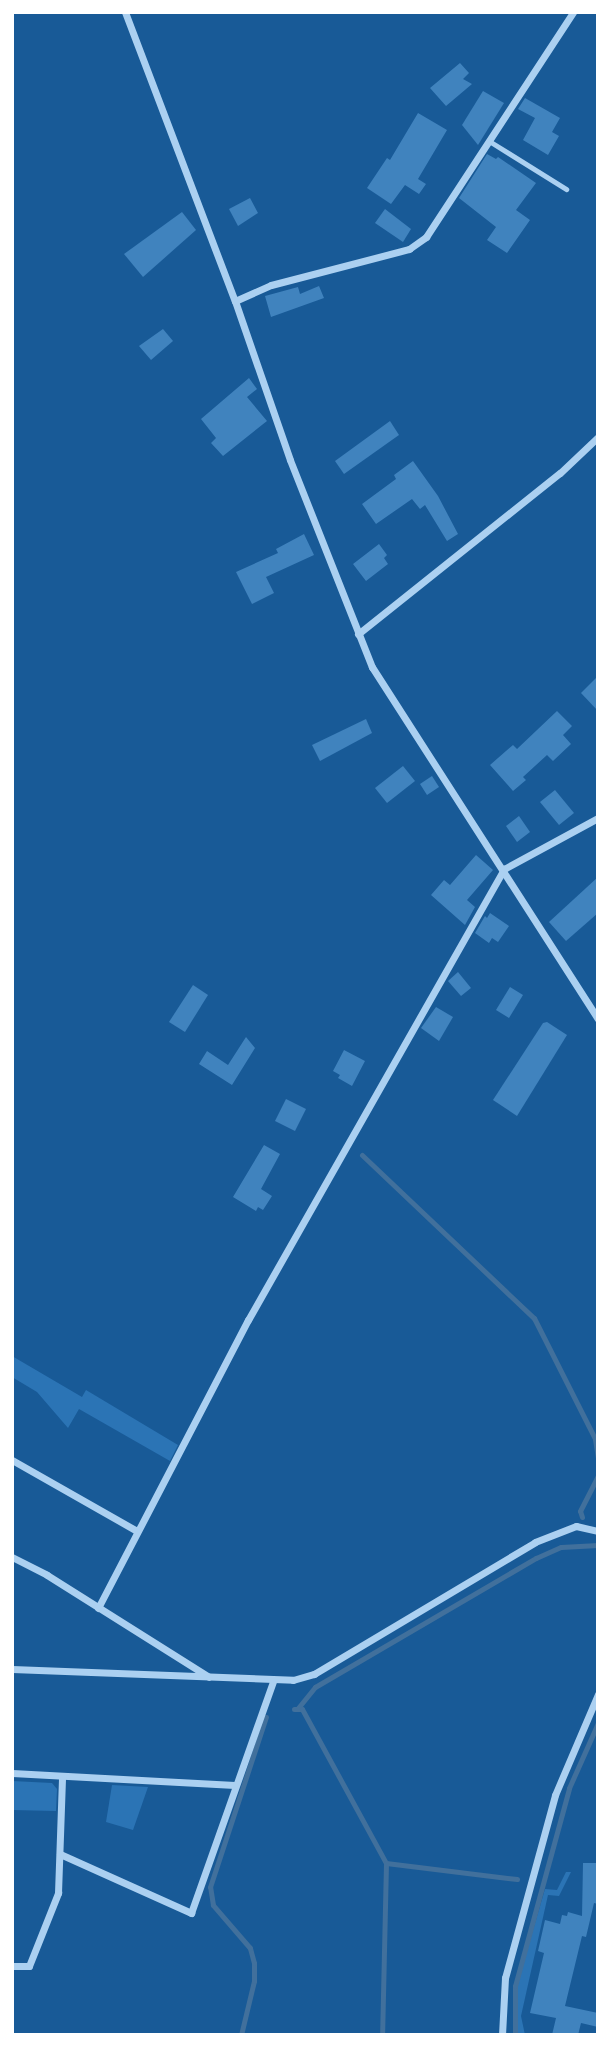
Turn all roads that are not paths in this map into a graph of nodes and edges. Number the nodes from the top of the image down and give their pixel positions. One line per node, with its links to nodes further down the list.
1 (125, 12): 5 (street)
2 (573, 12): 3 (street)
3 (489, 141): 4 (lane); 5 (street)
4 (566, 189)
5 (235, 301): 7 (street)
6 (598, 437): 7 (street)
7 (358, 634): 9 (street)
8 (598, 818): 9 (street)
9 (504, 869): 10 (street); 12 (street)
10 (598, 1019)
11 (12, 1460): 12 (street)
12 (137, 1531): 15 (street)
13 (598, 1531): 18 (street)
14 (12, 1558): 15 (street)
15 (98, 1608): 17 (street)
16 (12, 1669): 17 (street)
17 (211, 1678): 18 (street)
18 (273, 1681): 22 (street)
19 (598, 1693): 25 (street)
20 (12, 1773): 21 (street)
21 (62, 1776): 22 (street); 23 (street)
22 (235, 1785): 23 (street)
23 (60, 1854): 24 (street)
24 (12, 1966)
25 (502, 2035)

